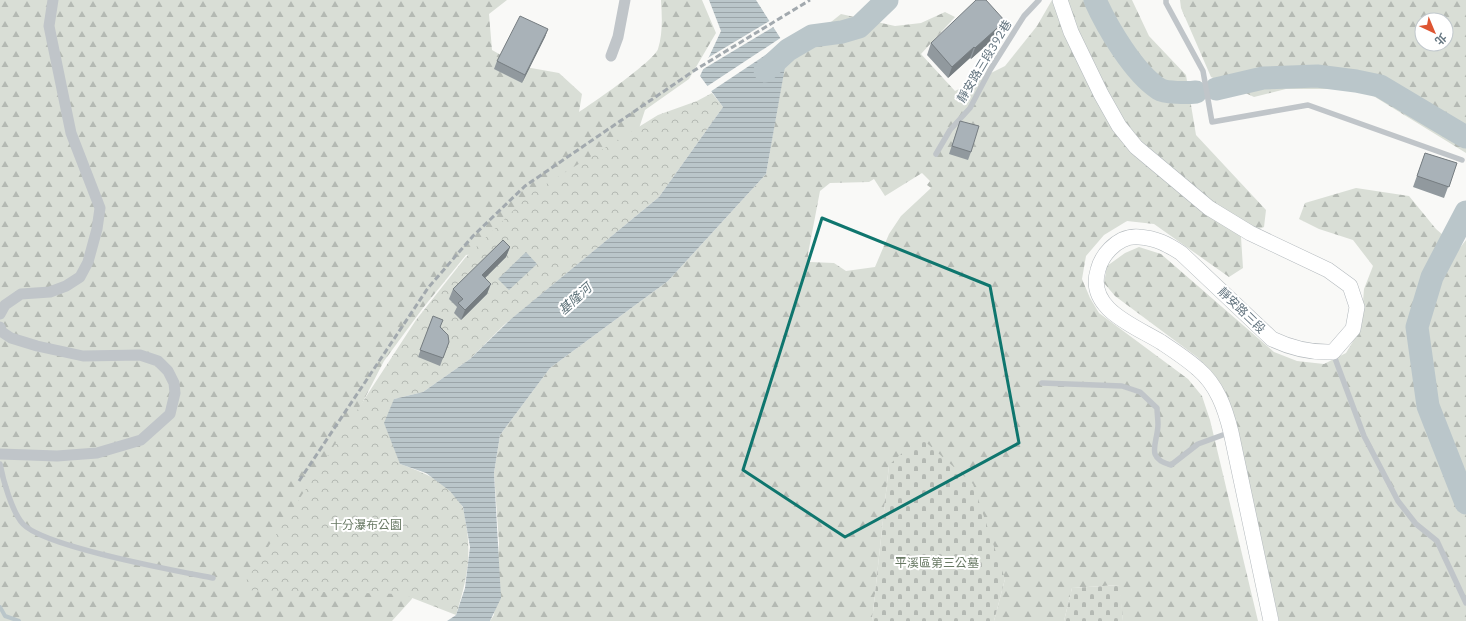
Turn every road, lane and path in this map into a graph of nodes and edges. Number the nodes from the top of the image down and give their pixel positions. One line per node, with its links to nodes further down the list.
1 (52, 0): 9 (street)
2 (625, 0): 6 (street)
3 (1039, 0): 7 (lane, 靜安路三段392巷)
4 (1060, 0): 11 (main road)
5 (1166, 0): 8 (lane)
6 (611, 56)
7 (936, 154)
8 (1462, 160)
9 (0, 314)
10 (0, 327): 14 (street)
11 (1333, 352): 13 (main road, 靜安路三段); 17 (lane)
12 (1042, 383): 13 (lane)
13 (1231, 432): 18 (main road, 靜安路三段)
14 (0, 454)
15 (0, 464): 16 (lane)
16 (213, 578)
17 (1466, 603)
18 (1271, 621)

